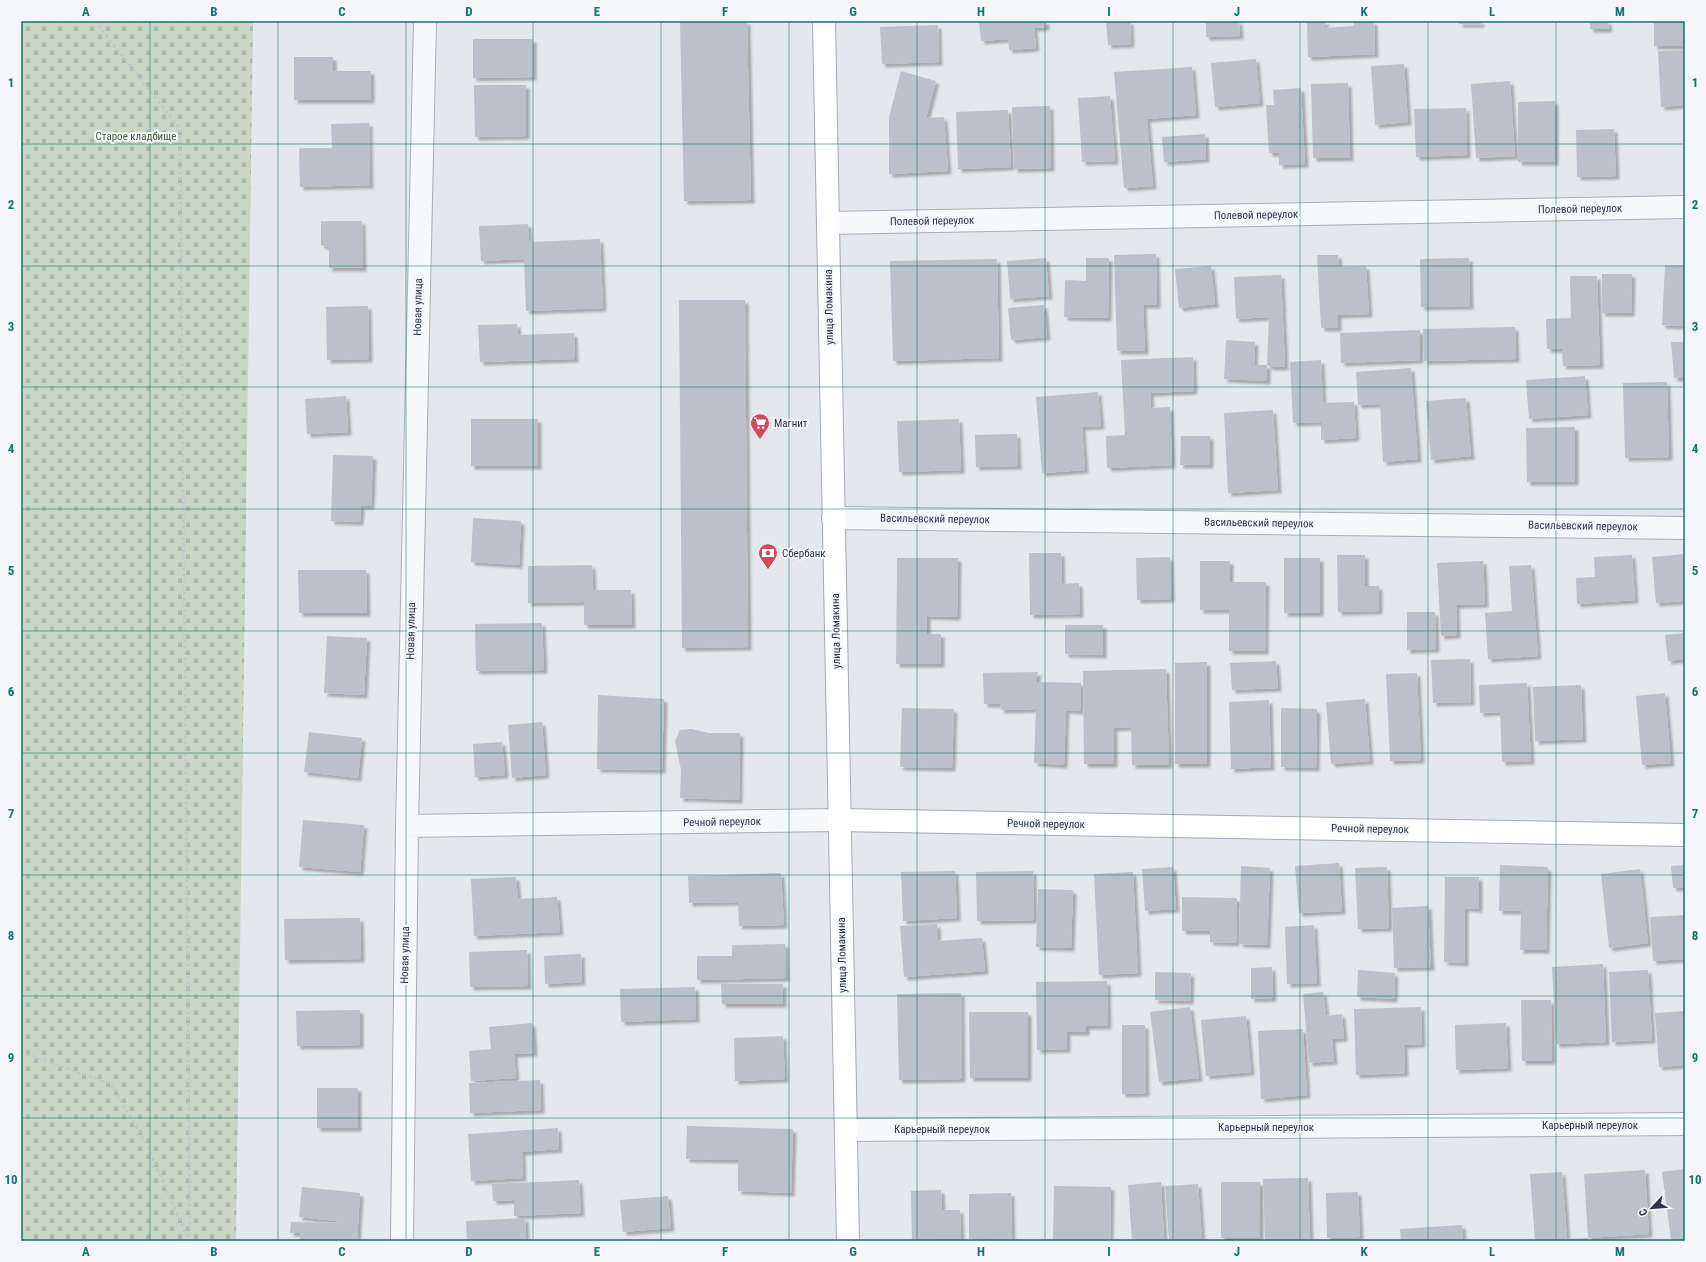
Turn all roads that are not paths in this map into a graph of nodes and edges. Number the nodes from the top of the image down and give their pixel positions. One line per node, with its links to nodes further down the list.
1 (424, 21): 8 (street, Новая улица)
2 (824, 21): 4 (main road, улица Ломакина)
3 (1685, 207): 4 (street, Полевой переулок)
4 (828, 223): 5 (main road, улица Ломакина)
5 (833, 518): 6 (street, Васильевский переулок); 7 (main road, улица Ломакина)
6 (1685, 528)
7 (839, 820): 8 (street, Речной переулок); 9 (main road, Речной переулок); 11 (main road, улица Ломакина)
8 (407, 826): 12 (street, Новая улица)
9 (1685, 835)
10 (1685, 1124): 11 (street, Карьерный переулок)
11 (846, 1130): 13 (main road, улица Ломакина)
12 (402, 1241)
13 (848, 1241)

